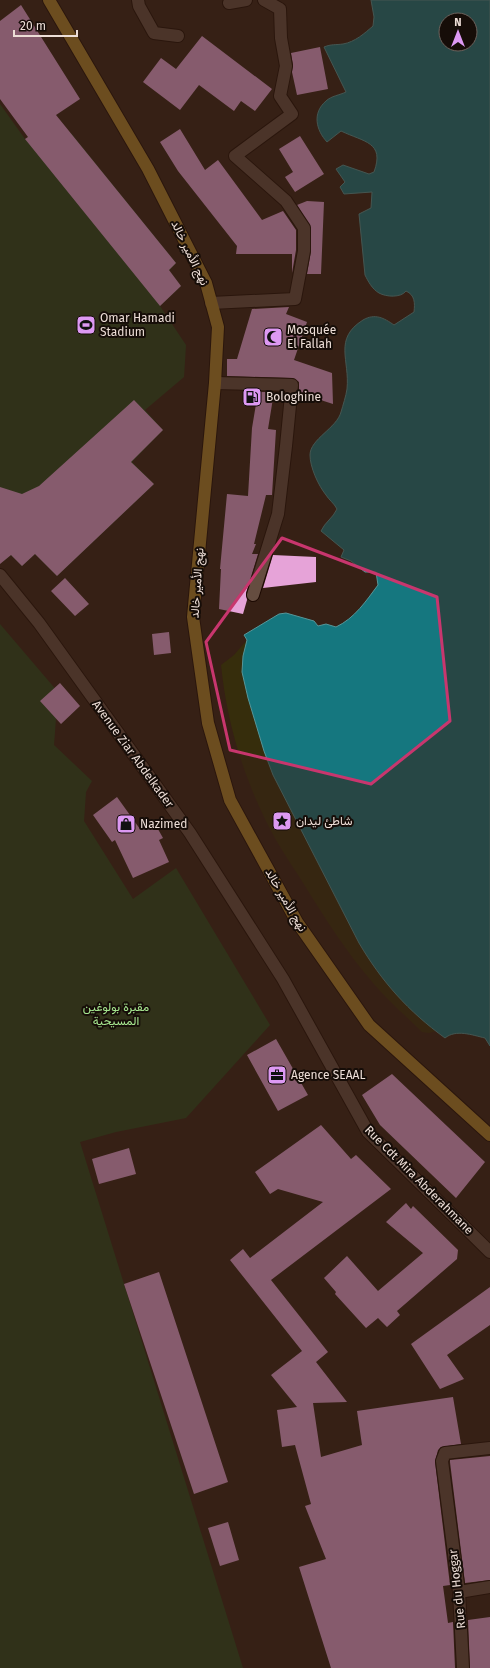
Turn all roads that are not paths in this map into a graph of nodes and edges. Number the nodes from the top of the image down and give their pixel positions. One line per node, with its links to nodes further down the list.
1 (49, 0): 7 (main road, نهج الأمير خالد)
2 (138, 0): 6 (street)
3 (246, 0): 5 (street)
4 (264, 0): 7 (street)
5 (229, 3)
6 (178, 36)
7 (212, 303): 8 (main road, نهج الأمير خالد)
8 (215, 382): 10 (street); 12 (main road, نهج الأمير خالد)
9 (0, 575): 11 (street, Avenue Ziar Abdelkader)
10 (253, 595)
11 (283, 979): 13 (street, Rue Cdt Mira Abderahmane)
12 (490, 1135)
13 (490, 1252)
14 (490, 1448): 16 (street, Rue du Hoggar)
15 (490, 1587): 16 (street)
16 (459, 1592): 17 (street, Rue du Hoggar)
17 (463, 1668)

